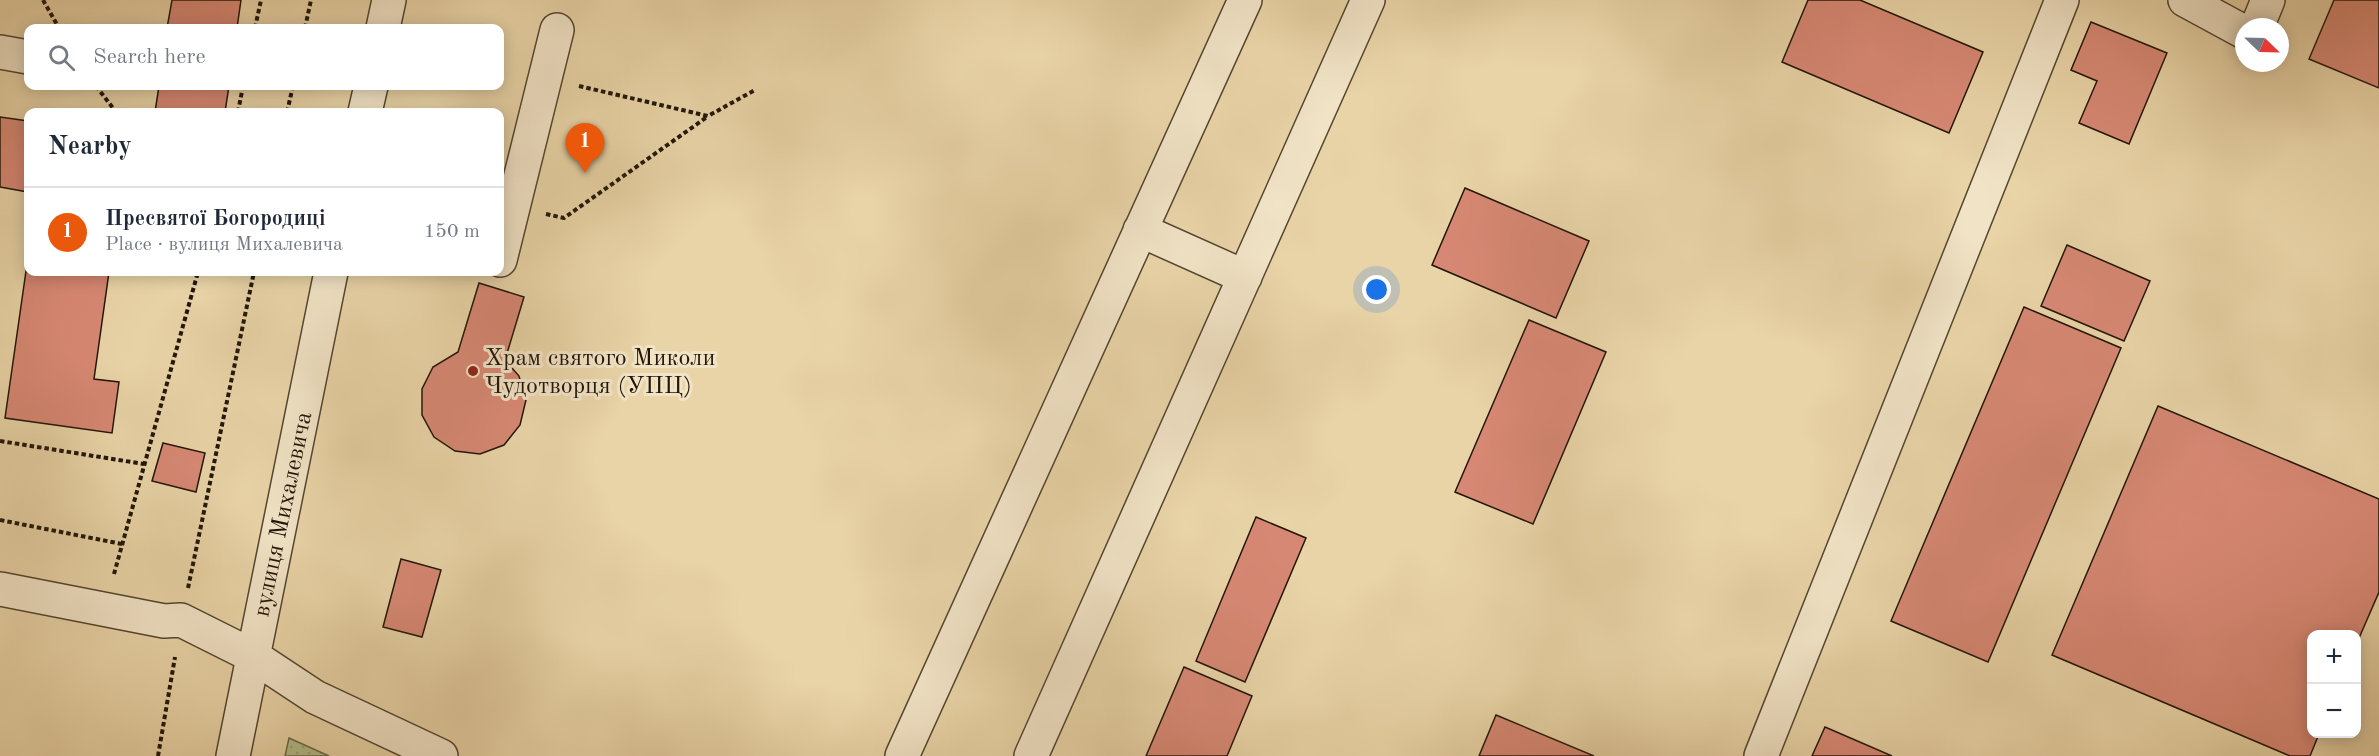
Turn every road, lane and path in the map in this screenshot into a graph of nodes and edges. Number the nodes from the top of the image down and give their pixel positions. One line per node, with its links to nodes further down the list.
1 (43, 0): 11 (path)
2 (261, 0): 12 (path)
3 (311, 0): 13 (path)
4 (389, 0): 14 (street)
5 (1245, 0): 31 (street)
6 (1368, 0): 36 (street)
7 (2062, 0): 50 (street)
8 (2186, 0): 15 (street)
9 (2268, 0): 10 (street)
10 (2261, 18)
11 (57, 24)
12 (256, 24)
13 (306, 24)
14 (384, 24)
15 (2235, 27)
16 (557, 30): 19 (street)
17 (0, 52): 18 (street)
18 (24, 56)
19 (545, 78): 29 (path); 30 (street)
20 (99, 90): 25 (path)
21 (242, 90): 26 (path)
22 (292, 90): 27 (path)
23 (369, 90): 28 (street)
24 (755, 90): 29 (path)
25 (113, 108)
26 (239, 108)
27 (288, 108)
28 (366, 108)
29 (708, 116): 30 (path)
30 (513, 207): 32 (street)
31 (1140, 230): 36 (street); 48 (street)
32 (504, 242)
33 (197, 276): 38 (path)
34 (253, 276): 43 (path)
35 (330, 276): 44 (street, вулиця Михалевича)
36 (1245, 277): 49 (street)
37 (0, 441): 38 (path)
38 (144, 464): 40 (path)
39 (0, 520): 40 (path)
40 (122, 544): 42 (path)
41 (0, 589): 42 (street)
42 (104, 608): 43 (street)
43 (181, 620): 44 (street); 45 (path)
44 (253, 656): 46 (street, вулиця Михалевича); 47 (street)
45 (158, 756)
46 (233, 756)
47 (441, 756)
48 (902, 756)
49 (1031, 756)
50 (1761, 756)

